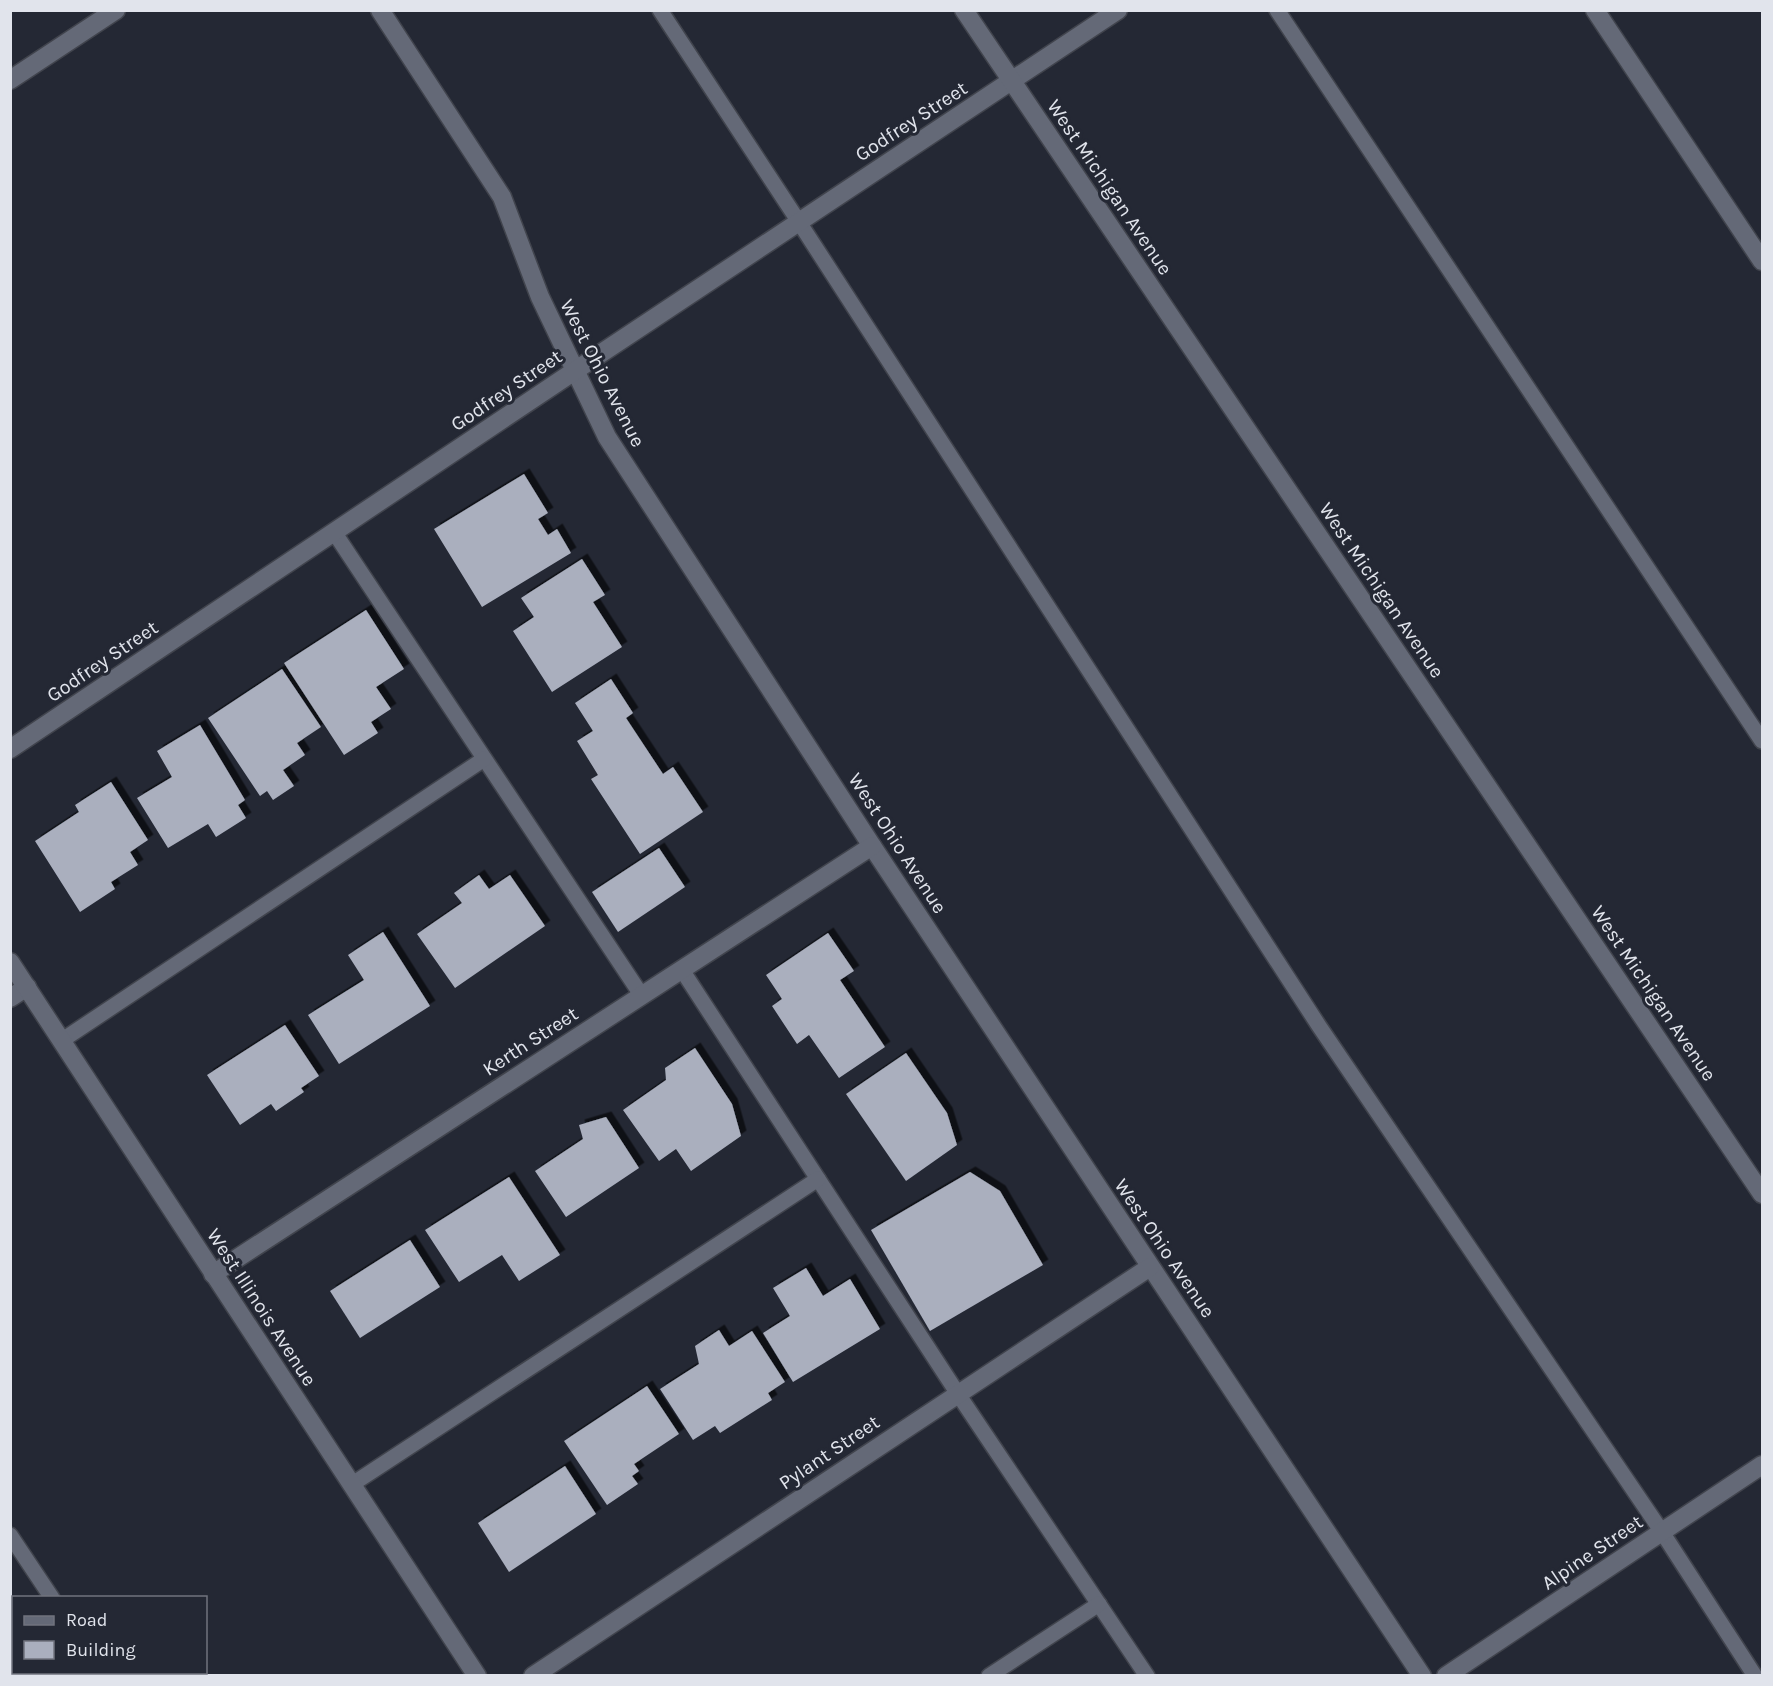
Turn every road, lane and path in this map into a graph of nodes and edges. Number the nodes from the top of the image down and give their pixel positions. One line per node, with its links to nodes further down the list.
1 (116, 10): 8 (street)
2 (380, 10): 12 (street, West Ohio Avenue)
3 (660, 10): 10 (lane)
4 (964, 10): 9 (street, West Michigan Avenue)
5 (1118, 10): 9 (street, Godfrey Street)
6 (1277, 10): 14 (lane)
7 (1595, 10): 11 (street)
8 (10, 80)
9 (1011, 81): 10 (street, Godfrey Street); 25 (street, West Michigan Avenue)
10 (799, 222): 12 (street, Godfrey Street); 31 (lane)
11 (1762, 261)
12 (576, 370): 13 (street, Godfrey Street); 17 (street, West Ohio Avenue)
13 (334, 532): 15 (street, Godfrey Street); 16 (lane)
14 (1762, 741)
15 (10, 749)
16 (484, 759): 21 (lane); 23 (lane)
17 (872, 846): 19 (street, Kerth Street); 26 (street, West Ohio Avenue)
18 (10, 963): 20 (street, West Illinois Avenue)
19 (681, 970): 21 (street, Kerth Street); 24 (lane)
20 (27, 987): 22 (street); 23 (street, West Illinois Avenue)
21 (642, 996): 27 (street, Kerth Street)
22 (10, 998)
23 (62, 1041): 27 (street, West Illinois Avenue)
24 (818, 1179): 28 (lane); 30 (lane)
25 (1762, 1194)
26 (1150, 1266): 28 (street, Pylant Street); 39 (street, West Ohio Avenue)
27 (213, 1274): 30 (street, West Illinois Avenue)
28 (958, 1394): 34 (lane); 36 (street, Pylant Street)
29 (1762, 1465): 31 (street, Alpine Street)
30 (351, 1485): 35 (street, West Illinois Avenue)
31 (1662, 1532): 40 (street, Alpine Street); 41 (lane)
32 (10, 1535): 33 (lane)
33 (51, 1596)
34 (1099, 1604): 37 (lane); 38 (lane)
35 (477, 1676)
36 (533, 1676)
37 (989, 1676)
38 (1147, 1676)
39 (1422, 1676)
40 (1446, 1676)
41 (1755, 1676)

